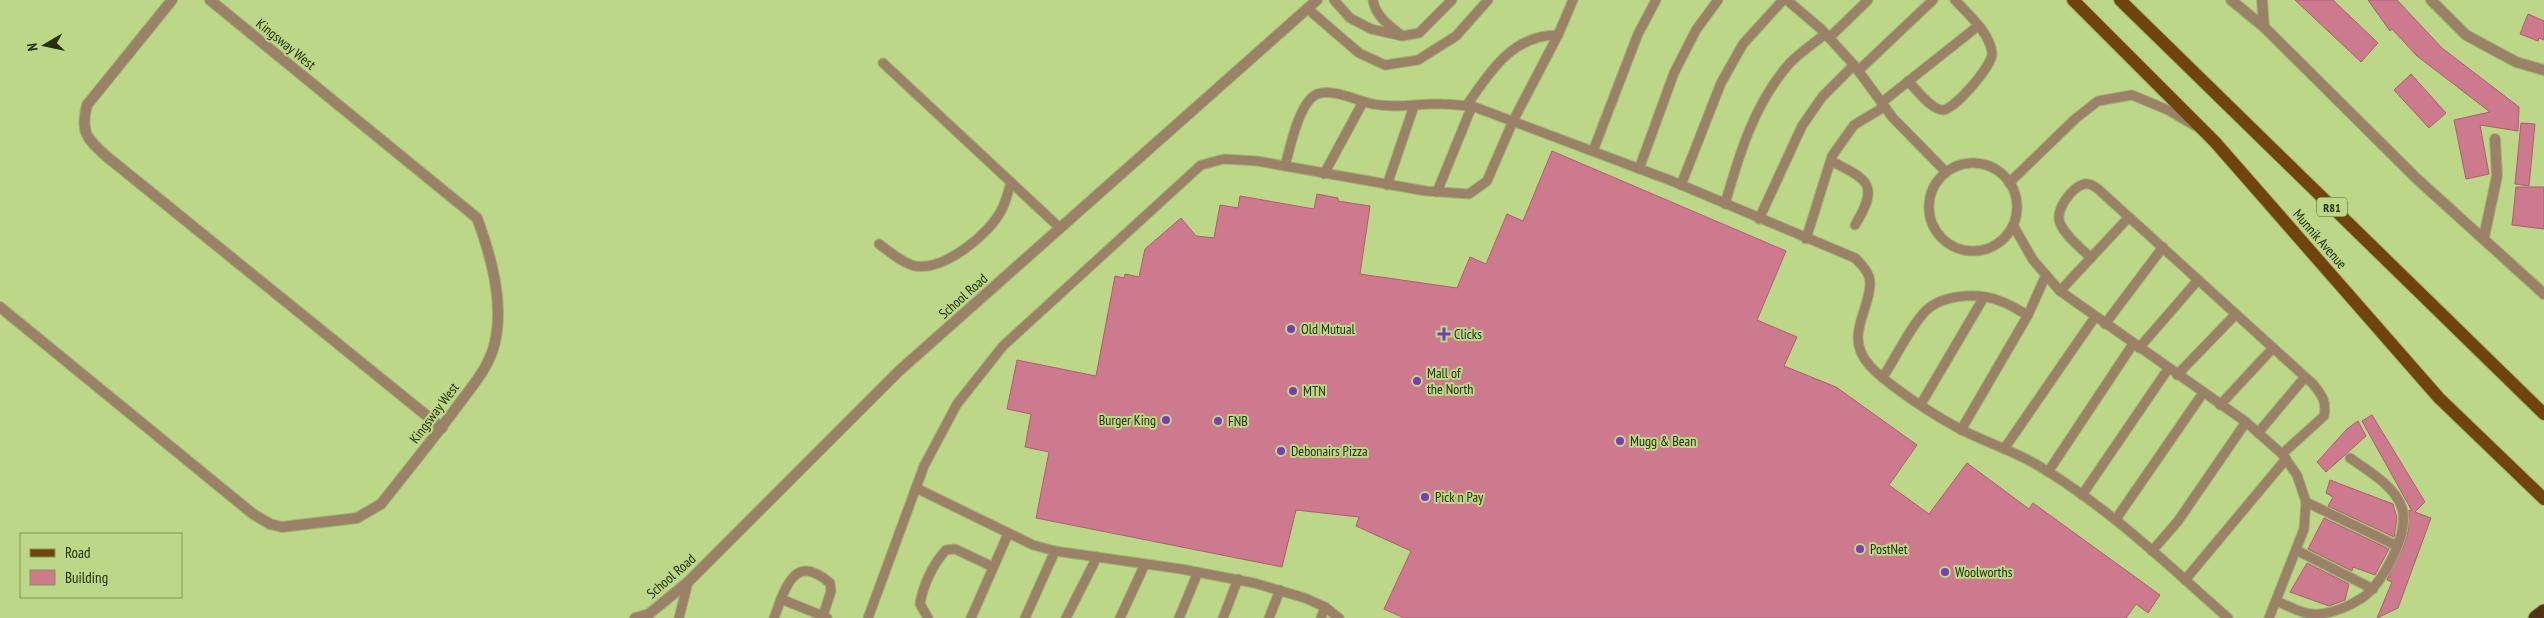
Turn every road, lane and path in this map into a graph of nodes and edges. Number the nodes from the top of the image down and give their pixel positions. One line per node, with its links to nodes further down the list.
1 (172, 0): 81 (street)
2 (210, 0): 81 (street, Kingsway West)
3 (1317, 0): 21 (street, School Road)
4 (1334, 0): 25 (lane)
5 (1373, 0): 25 (lane)
6 (1452, 0): 25 (lane)
7 (1488, 0): 21 (lane)
8 (1573, 0): 24 (lane)
9 (1656, 0): 38 (lane)
10 (1718, 0): 41 (lane)
11 (1783, 0): 47 (lane)
12 (1868, 0): 26 (lane)
13 (1933, 0): 28 (lane)
14 (1955, 0): 22 (lane)
15 (2073, 0): 36 (main road, Munnik Avenue)
16 (2120, 0): 79 (main road, Munnik Avenue / R81)
17 (2231, 0): 23 (street)
18 (2262, 0): 23 (street)
19 (2431, 0): 29 (street)
20 (1793, 2): 26 (lane)
21 (1306, 4): 54 (street, School Road)
22 (1978, 26): 30 (lane); 30 (lane)
23 (2264, 27): 55 (street)
24 (1558, 35): 34 (lane); 35 (lane)
25 (1402, 36)
26 (1827, 36): 28 (lane); 49 (lane)
27 (883, 63): 44 (lane)
28 (1856, 68): 32 (lane); 51 (lane)
29 (2544, 70)
30 (1908, 81): 32 (lane)
31 (1363, 102): 33 (lane); 40 (lane); 43 (lane)
32 (1883, 105): 39 (lane); 42 (lane)
33 (1414, 106): 34 (lane); 46 (lane)
34 (1469, 106): 35 (lane); 48 (lane)
35 (1513, 121): 38 (lane); 48 (lane)
36 (2206, 133): 45 (lane); 90 (main road, Munnik Avenue)
37 (2495, 139): 55 (street)
38 (1592, 151): 41 (lane)
39 (1830, 161): 52 (lane); 56 (lane)
40 (1285, 166): 43 (lane); 88 (lane)
41 (1639, 169): 47 (lane)
42 (1946, 172): 45 (lane); 53 (lane)
43 (1324, 174): 46 (lane)
44 (1011, 183): 54 (lane); 57 (lane)
45 (2009, 183): 53 (lane)
46 (1387, 185): 48 (lane)
47 (1681, 185): 49 (lane)
48 (1437, 192)
49 (1725, 204): 51 (lane)
50 (2129, 217): 58 (lane); 59 (lane); 59 (lane)
51 (1759, 219): 56 (lane)
52 (1855, 225)
53 (2013, 225): 60 (lane)
54 (1060, 228): 104 (street, School Road)
55 (2484, 237): 62 (street)
56 (1806, 239): 74 (lane)
57 (879, 244)
58 (2162, 248): 61 (lane); 69 (lane)
59 (2091, 258): 63 (lane)
60 (2046, 275): 63 (lane); 67 (lane)
61 (2198, 280): 66 (lane); 70 (lane)
62 (2542, 290)
63 (2060, 291): 68 (lane)
64 (1984, 297): 67 (lane); 74 (lane); 77 (lane)
65 (0, 307): 81 (street, Kingsway West)
66 (2236, 314): 71 (lane); 73 (lane)
67 (2028, 315): 82 (lane)
68 (2095, 317): 69 (lane); 84 (lane)
69 (2105, 324): 70 (lane)
70 (2136, 346): 72 (lane); 87 (lane)
71 (2273, 348): 75 (lane); 78 (lane)
72 (2168, 368): 73 (lane); 89 (lane)
73 (2177, 375): 76 (lane)
74 (1883, 377): 77 (lane)
75 (2305, 377): 83 (lane); 85 (lane)
76 (2203, 393): 78 (lane); 92 (lane)
77 (1921, 404): 82 (lane)
78 (2220, 405): 80 (lane)
79 (2544, 414)
80 (2246, 422): 83 (lane); 97 (lane)
81 (442, 428)
82 (1962, 430): 84 (lane)
83 (2258, 433): 85 (lane)
84 (2004, 449): 87 (lane)
85 (2284, 457): 91 (lane); 103 (lane)
86 (2350, 458): 94 (lane)
87 (2048, 472): 89 (lane)
88 (916, 488): 93 (lane); 115 (lane)
89 (2082, 495): 92 (lane)
90 (2544, 499)
91 (2306, 502): 94 (lane); 95 (lane)
92 (2116, 519): 97 (lane)
93 (1008, 534): 96 (lane); 100 (lane)
94 (2397, 546): 105 (lane)
95 (2296, 550): 105 (lane); 108 (lane)
96 (1056, 551): 98 (lane); 118 (lane)
97 (2152, 551): 103 (lane)
98 (1097, 557): 99 (lane); 119 (lane)
99 (1145, 564): 101 (lane); 120 (lane)
100 (993, 567): 116 (lane); 117 (lane)
101 (1198, 572): 102 (lane); 121 (lane)
102 (1238, 579): 106 (lane); 122 (lane)
103 (2185, 580): 126 (lane)
104 (688, 582): 112 (street, School Road); 113 (lane)
105 (2373, 588): 108 (lane)
106 (1280, 590): 109 (lane); 123 (lane)
107 (781, 599): 111 (lane); 111 (lane); 114 (lane)
108 (2276, 601): 127 (lane)
109 (1326, 607): 124 (lane); 125 (lane)
110 (2544, 612): 128 (highway)
111 (824, 617)
112 (635, 618)
113 (679, 618)
114 (774, 618)
115 (868, 618)
116 (928, 618)
117 (971, 618)
118 (1025, 618)
119 (1066, 618)
120 (1120, 618)
121 (1179, 618)
122 (1224, 618)
123 (1269, 618)
124 (1321, 618)
125 (1339, 618)
126 (2228, 618)
127 (2269, 618)
128 (2536, 618)

